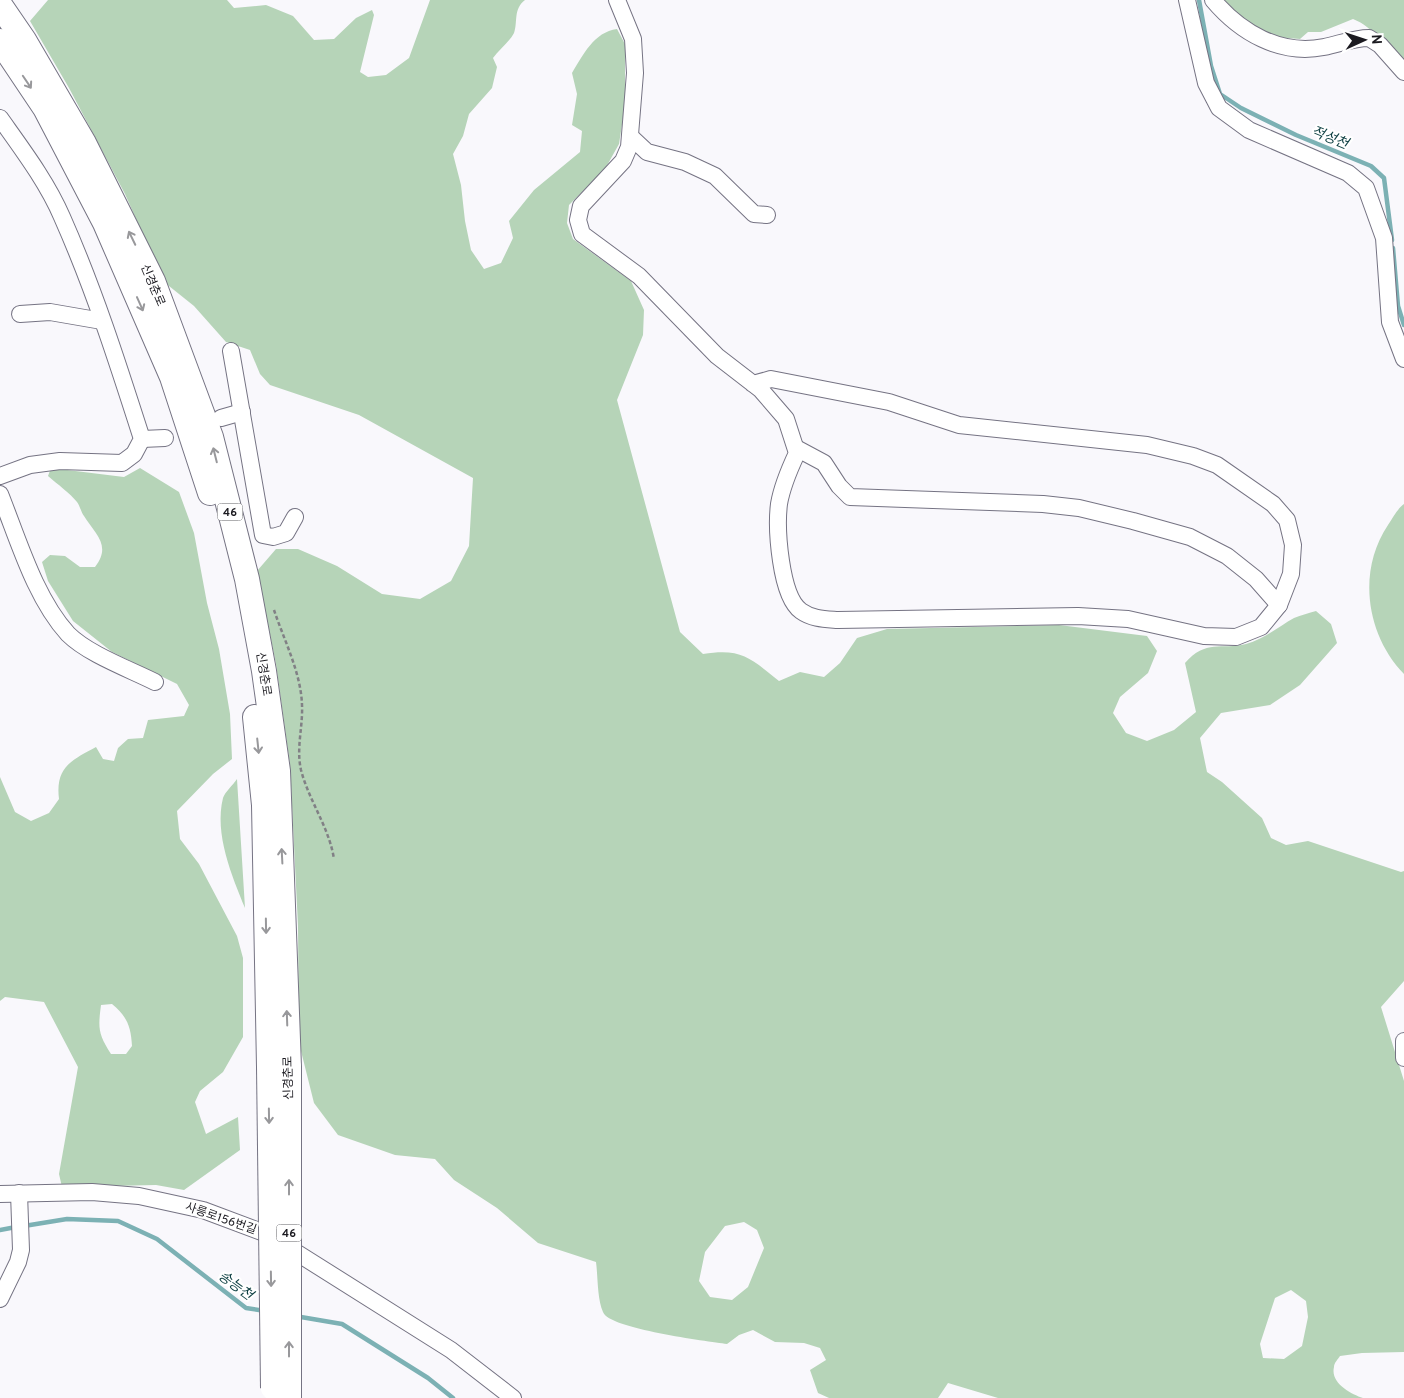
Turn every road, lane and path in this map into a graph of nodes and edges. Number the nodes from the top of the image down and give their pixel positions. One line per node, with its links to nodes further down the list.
1 (617, 0): 8 (street)
2 (1186, 0): 13 (street)
3 (1213, 0): 6 (street)
4 (0, 5): 29 (highway, 신경춘로 / 46, one-way to 4)
5 (0, 41): 29 (highway, 신경춘로 / 46, one-way to 29)
6 (1404, 72)
7 (0, 118): 11 (street)
8 (630, 137): 9 (street); 14 (street)
9 (767, 215)
10 (20, 314): 11 (street)
11 (102, 321): 17 (street)
12 (231, 351): 15 (street)
13 (1404, 359)
14 (754, 384): 19 (street); 24 (street)
15 (242, 412): 16 (street); 22 (street)
16 (221, 418)
17 (142, 438): 18 (street); 20 (street)
18 (165, 438)
19 (796, 448): 24 (street); 24 (street)
20 (0, 476)
21 (0, 494): 25 (street)
22 (294, 517)
23 (271, 603): 26 (path)
24 (1279, 605)
25 (155, 682)
26 (334, 859)
27 (1404, 1041): 28 (street)
28 (1404, 1058)
29 (279, 1067): 33 (highway, 신경춘로 / 46, one-way to 33, bridge); 34 (highway, 신경춘로 / 46, one-way to 29, bridge)
30 (0, 1194): 31 (street, 사릉로156번길)
31 (19, 1194): 32 (street); 35 (street, 사릉로156번길)
32 (0, 1299)
33 (273, 1398)
34 (289, 1398)
35 (514, 1398)

